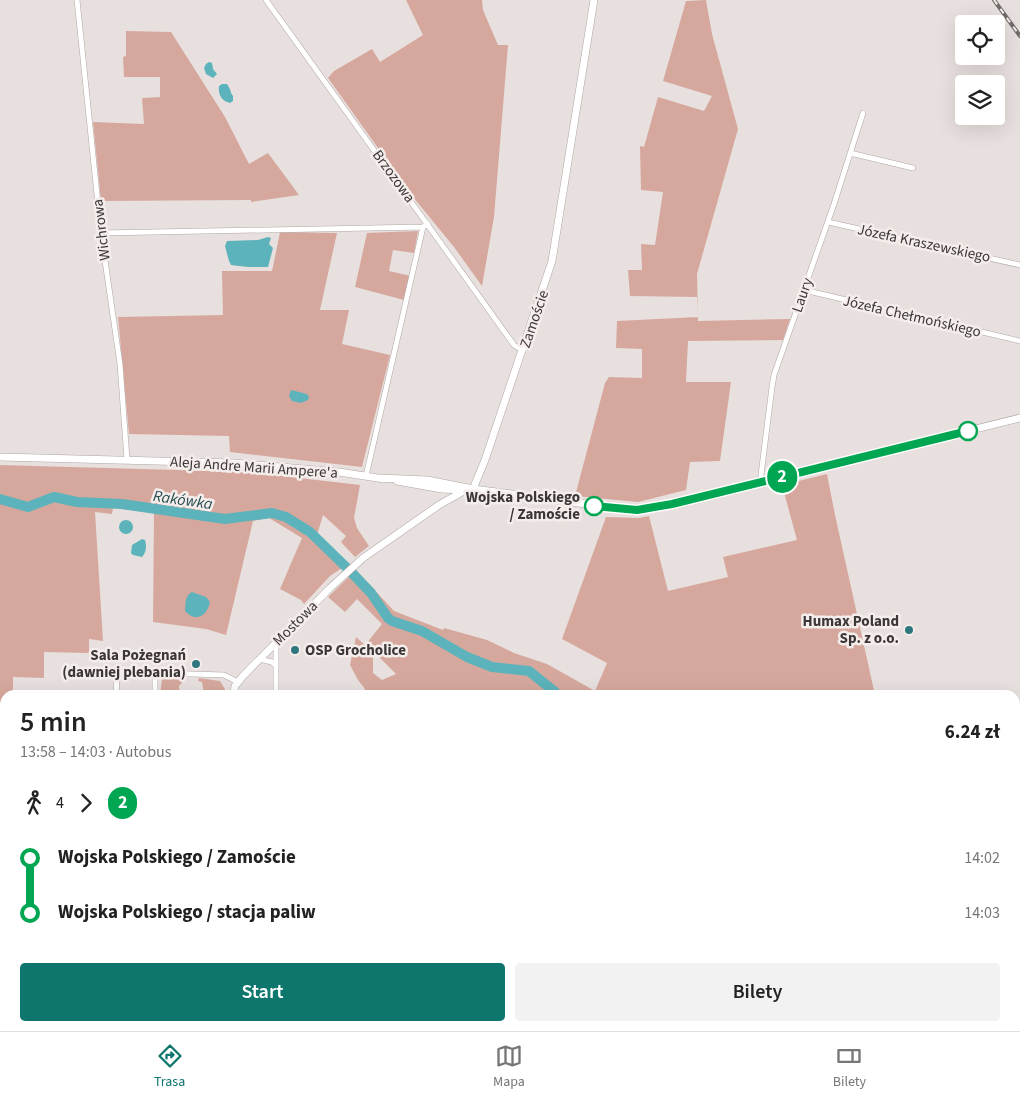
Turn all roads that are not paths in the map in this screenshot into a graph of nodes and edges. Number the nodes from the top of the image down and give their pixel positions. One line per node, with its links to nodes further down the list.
1 (77, 0): 9 (street, Wichrowa)
2 (266, 0): 8 (street, Brzozowa)
3 (594, 0): 13 (street, Zamoście)
4 (862, 113): 5 (street, Laury)
5 (850, 154): 6 (street); 7 (street, Laury)
6 (913, 168)
7 (828, 222): 10 (street, Józefa Kraszewskiego); 11 (street, Laury)
8 (426, 226): 9 (street); 13 (street, Brzozowa); 17 (street)
9 (101, 234): 16 (street, Wichrowa)
10 (1020, 265)
11 (804, 290): 12 (street, Józefa Chełmońskiego); 19 (street, Laury)
12 (1020, 341)
13 (523, 351): 21 (street, Zamoście)
14 (1020, 418): 19 (street)
15 (0, 456): 16 (street, Aleja Andre Marii Ampere'a)
16 (127, 459): 17 (street, Aleja Andre Marii Ampere'a)
17 (366, 476): 18 (street, Aleja Andre Marii Ampere'a)
18 (380, 478): 20 (street, Aleja Andre Marii Ampere'a); 21 (street, Aleja Andre Marii Ampere'a)
19 (762, 482): 21 (street)
20 (442, 489): 21 (street, Aleja Andre Marii Ampere'a); 22 (street)
21 (473, 490): 22 (street)
22 (445, 502): 23 (street, Mostowa)
23 (274, 644): 24 (street, Mostowa); 25 (street)
24 (259, 659): 25 (street); 27 (street, Mostowa)
25 (276, 666): 31 (street)
26 (155, 673): 27 (street); 28 (street); 29 (street)
27 (238, 682): 30 (street)
28 (116, 690)
29 (155, 690)
30 (235, 690)
31 (276, 690)

